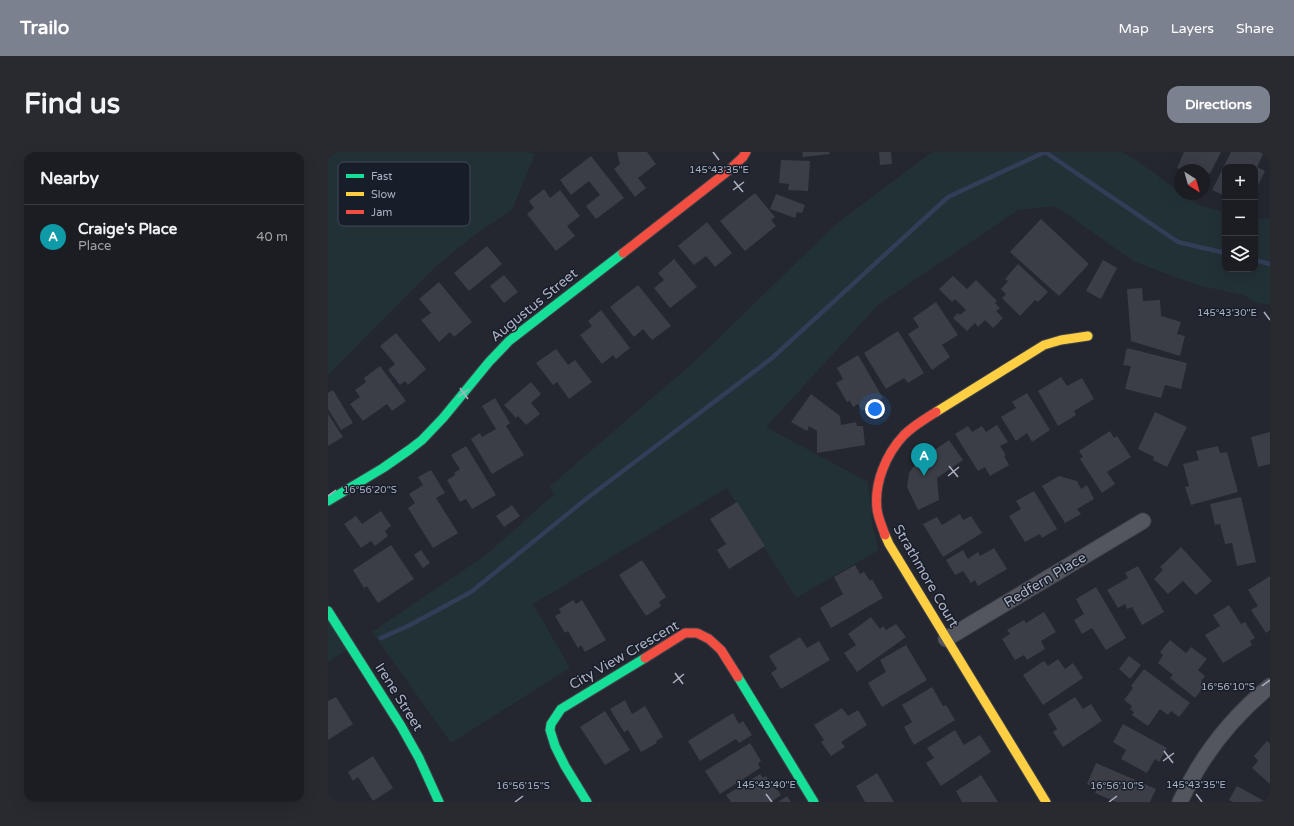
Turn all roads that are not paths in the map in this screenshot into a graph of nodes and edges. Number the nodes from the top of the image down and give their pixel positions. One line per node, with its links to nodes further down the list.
1 (746, 152): 3 (street, Augustus Street)
2 (1088, 336): 6 (street, Strathmore Court)
3 (328, 501)
4 (1143, 521): 6 (street, Redfern Place)
5 (328, 611): 8 (street, Irene Street)
6 (946, 639): 11 (street, Strathmore Court)
7 (1270, 686): 12 (street)
8 (439, 802)
9 (587, 802): 10 (street, City View Crescent)
10 (814, 802)
11 (1046, 802)
12 (1180, 802)

